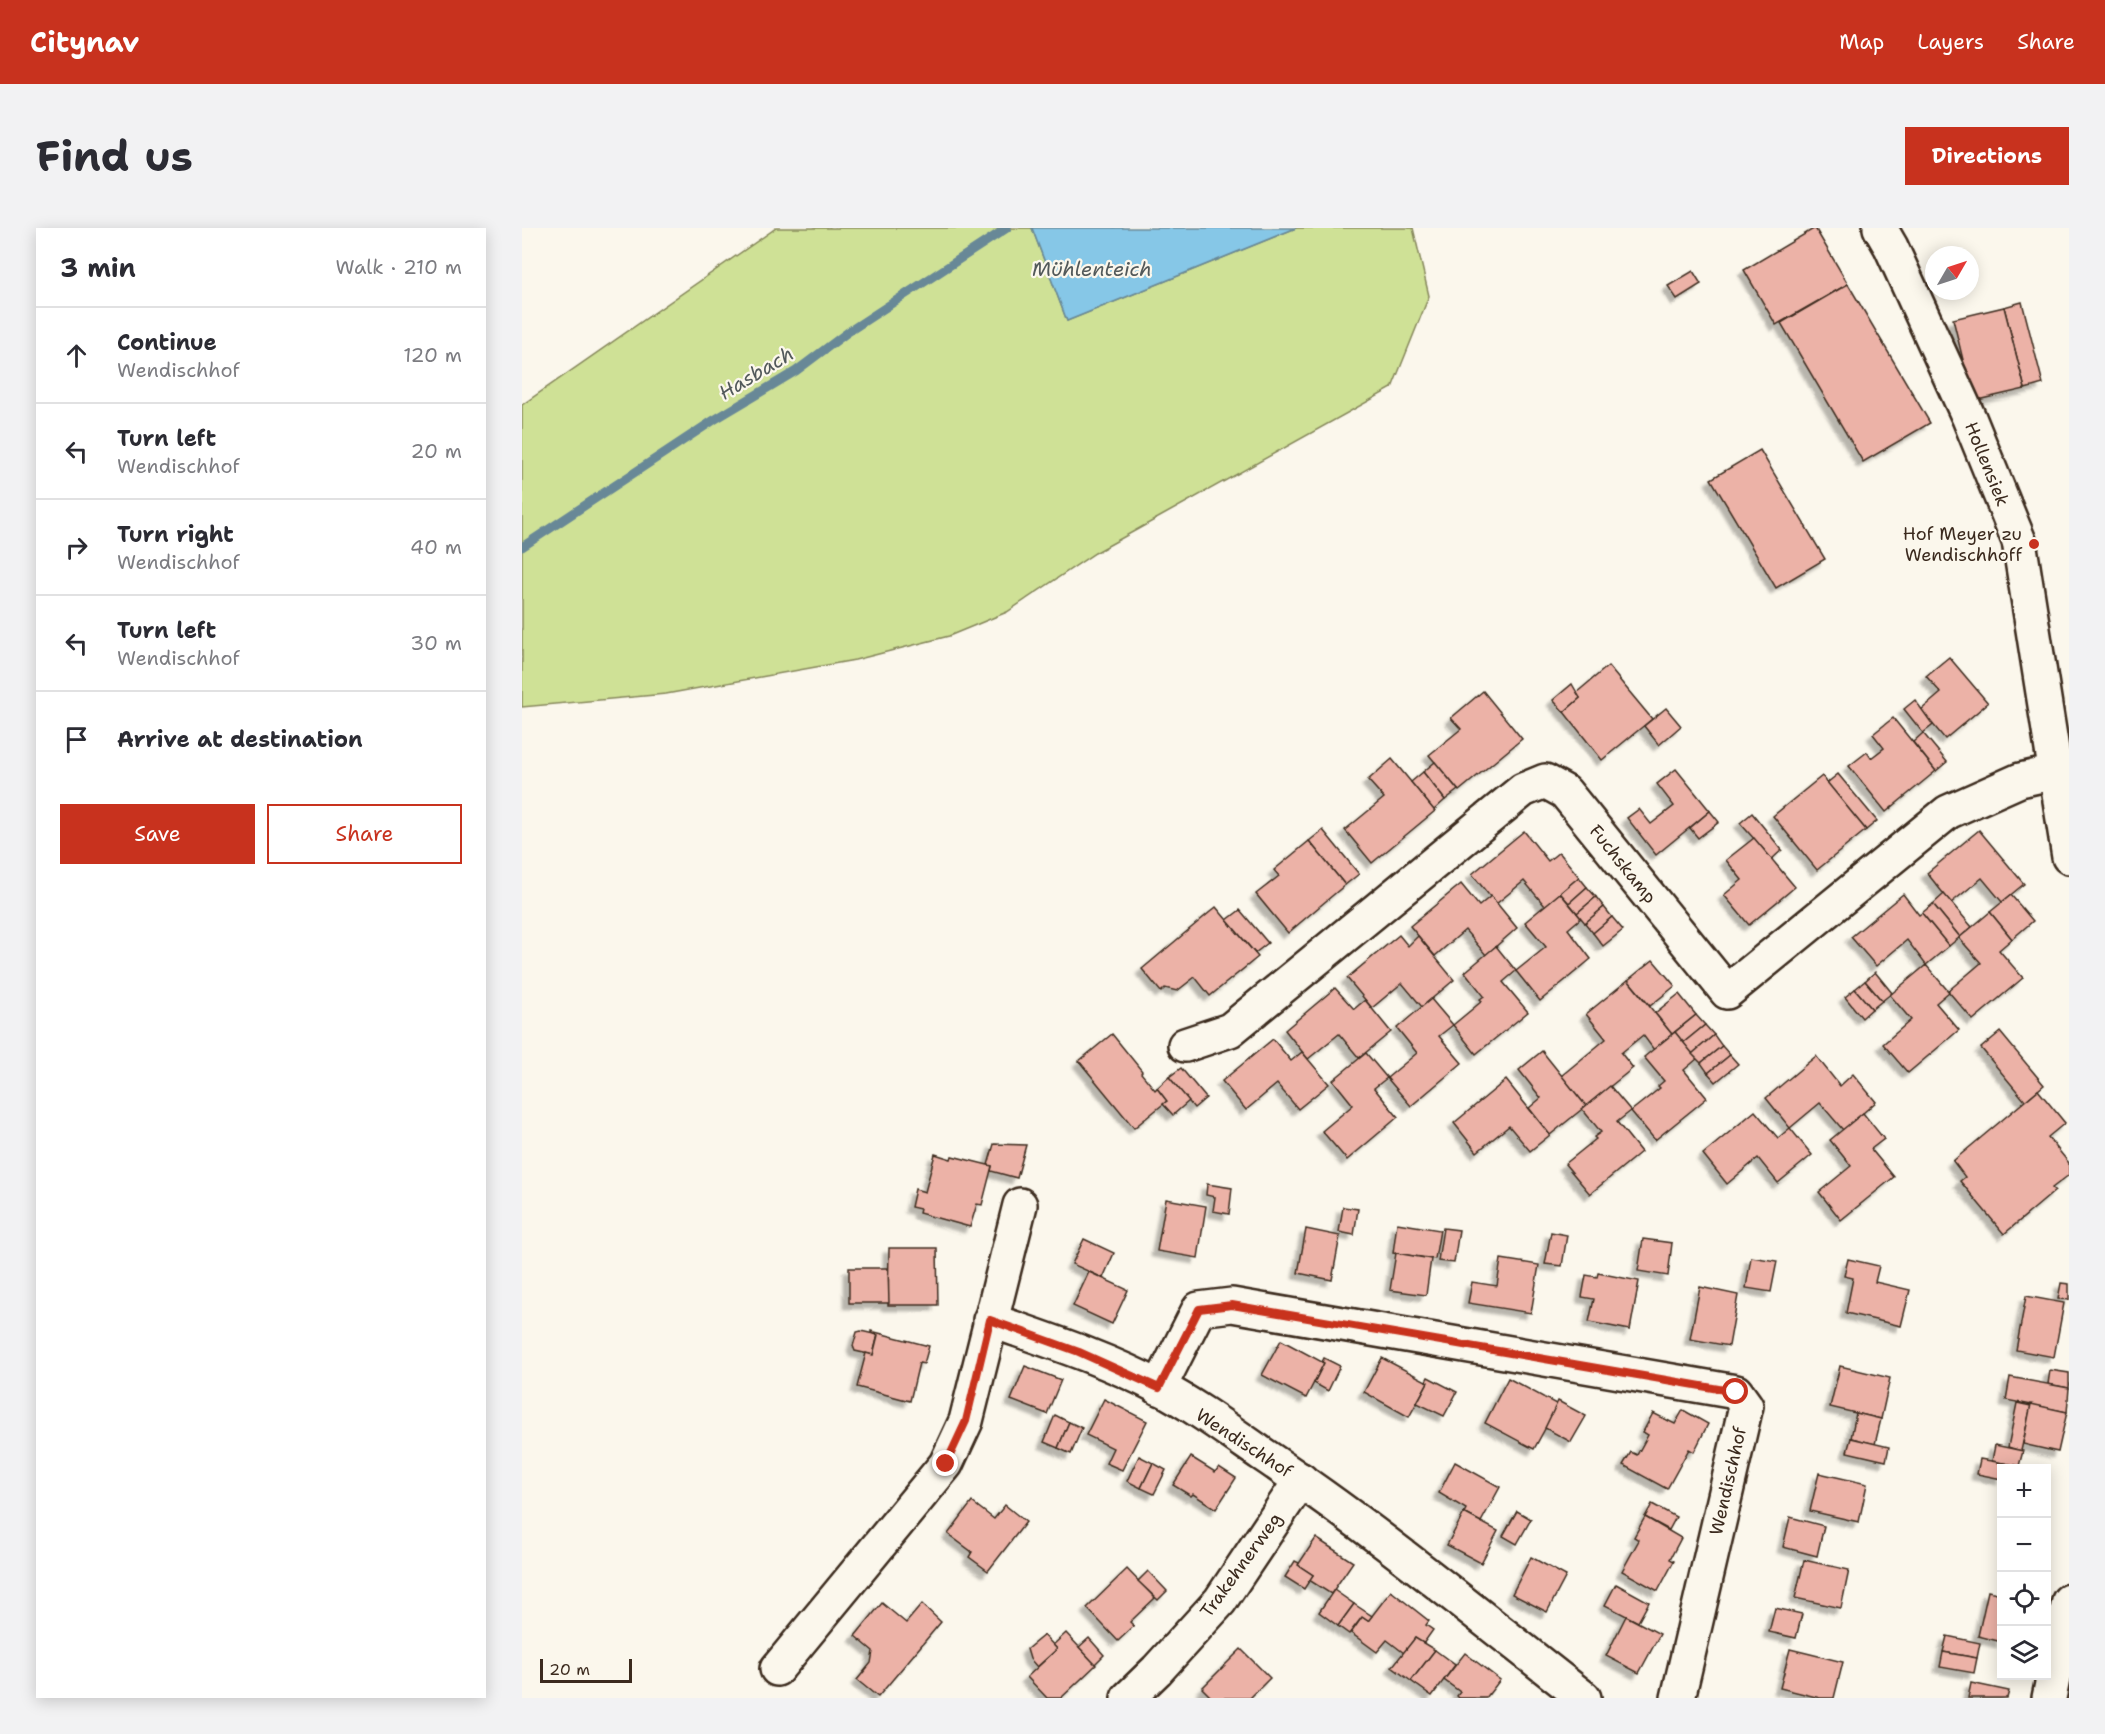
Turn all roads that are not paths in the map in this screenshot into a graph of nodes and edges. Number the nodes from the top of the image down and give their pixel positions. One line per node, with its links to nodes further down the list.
1 (1880, 228): 2 (street, Hollensiek)
2 (2056, 772): 3 (street, Hollensiek); 4 (street, Fuchskamp)
3 (2069, 857)
4 (1185, 1045)
5 (1020, 1205): 6 (street)
6 (990, 1320): 7 (street, Wendischhof); 10 (street)
7 (1159, 1388): 8 (street, Wendischhof); 13 (street, Wendischhof)
8 (1301, 1480): 11 (street, Trakehnerweg); 12 (street, Wendischhof)
9 (2069, 1601): 14 (street)
10 (777, 1669)
11 (1128, 1698)
12 (1584, 1698)
13 (1678, 1698)
14 (2049, 1698)

